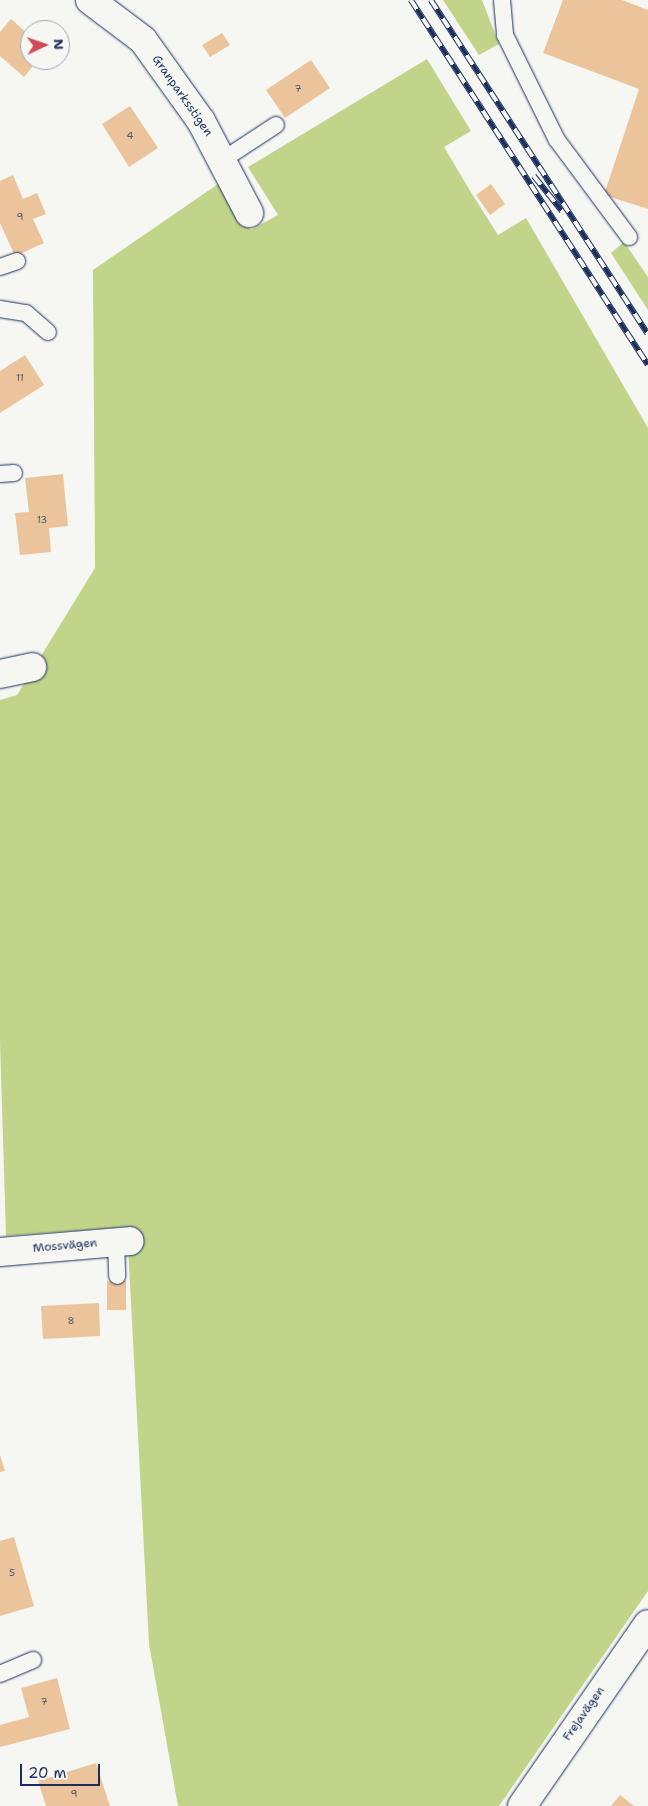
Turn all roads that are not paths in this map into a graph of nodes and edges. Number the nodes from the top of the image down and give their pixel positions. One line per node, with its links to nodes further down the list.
1 (502, 0): 6 (lane)
2 (96, 1): 4 (street, Granparksstigen)
3 (276, 126): 4 (lane)
4 (224, 159): 5 (street, Granparksstigen)
5 (249, 213)
6 (629, 237)
7 (17, 261): 8 (lane)
8 (0, 267)
9 (0, 309): 10 (lane)
10 (48, 332)
11 (32, 667): 12 (street)
12 (0, 674)
13 (123, 1242): 14 (street, Mossvägen); 15 (lane)
14 (0, 1252)
15 (117, 1276)
16 (648, 1624): 19 (street, Frejavägen)
17 (33, 1660): 18 (lane)
18 (0, 1674)
19 (522, 1806)

